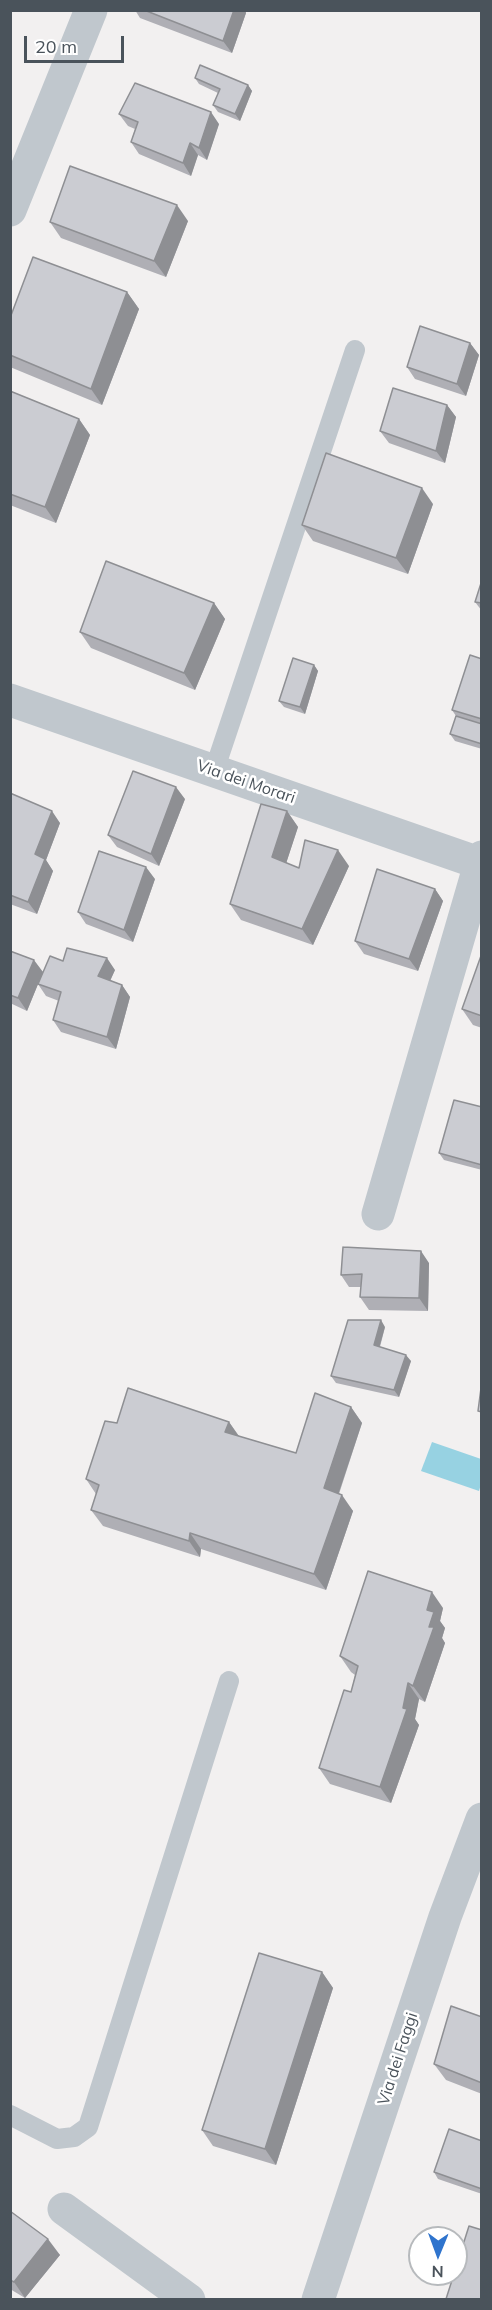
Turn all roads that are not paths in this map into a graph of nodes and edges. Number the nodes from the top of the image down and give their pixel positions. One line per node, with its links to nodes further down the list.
1 (91, 10): 2 (street)
2 (10, 210)
3 (355, 350): 5 (lane)
4 (10, 700): 5 (street, Via dei Morari)
5 (214, 771): 6 (street, Via dei Morari)
6 (481, 861): 7 (street)
7 (378, 1214)
8 (229, 1681): 10 (lane)
9 (482, 1819): 13 (street, Via dei Faggi)
10 (10, 2115)
11 (64, 2209): 12 (street)
12 (189, 2300)
13 (318, 2300)

